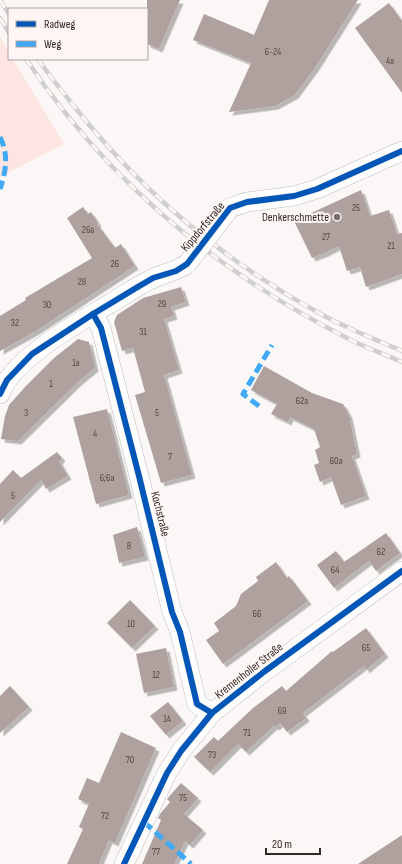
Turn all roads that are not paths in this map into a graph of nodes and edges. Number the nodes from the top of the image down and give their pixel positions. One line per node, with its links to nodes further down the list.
1 (402, 151): 2 (street, Kippdorfstraße, bridge)
2 (93, 314): 3 (street, Kippdorfstraße); 5 (street, Kochstraße)
3 (2, 384)
4 (402, 571): 5 (street, Kremenholler Straße)
5 (212, 713): 6 (street, Kremenholler Straße)
6 (124, 864)

